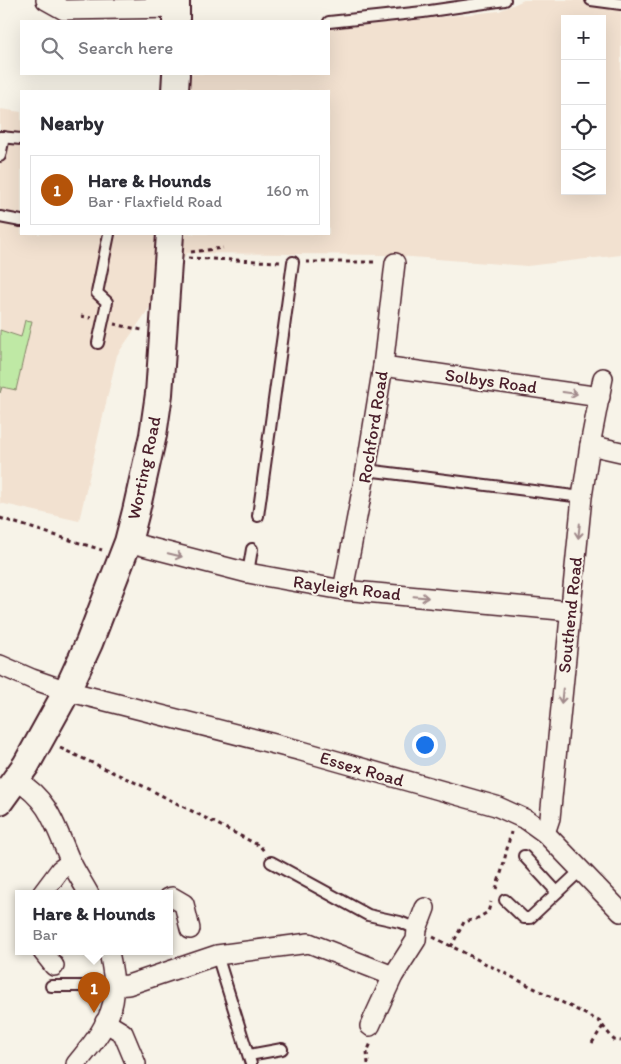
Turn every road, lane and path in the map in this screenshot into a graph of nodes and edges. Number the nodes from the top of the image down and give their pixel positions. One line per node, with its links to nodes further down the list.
1 (46, 0): 5 (street)
2 (505, 0): 6 (lane)
3 (591, 0): 4 (lane)
4 (621, 4)
5 (176, 10)
6 (330, 22)
7 (176, 75): 8 (street)
8 (176, 90)
9 (2, 137): 10 (lane); 11 (lane)
10 (20, 139)
11 (0, 156)
12 (0, 217): 13 (lane)
13 (20, 222)
14 (109, 235): 22 (lane)
15 (179, 243): 16 (path); 32 (street, Worting Road)
16 (223, 248)
17 (180, 258): 18 (path)
18 (293, 262): 19 (path); 30 (lane)
19 (395, 263): 23 (street, Rochford Road)
20 (115, 325): 21 (path)
21 (138, 328)
22 (98, 344)
23 (383, 366): 25 (street, Solbys Road, one-way to 25); 28 (street, Rochford Road)
24 (603, 378): 25 (street, Southend Road)
25 (600, 397): 26 (street, Southend Road)
26 (590, 445): 27 (street); 29 (street, Southend Road)
27 (621, 452)
28 (366, 470): 29 (lane); 36 (street, Rochford Road)
29 (582, 497): 37 (street, Southend Road, one-way to 37)
30 (258, 516)
31 (0, 518): 34 (path)
32 (128, 542): 35 (street, Rayleigh Road, one-way to 35); 39 (street, Worting Road)
33 (252, 549): 35 (lane)
34 (103, 550)
35 (248, 573): 36 (street, Rayleigh Road)
36 (343, 590): 37 (street, Rayleigh Road, one-way to 37)
37 (570, 613): 44 (street, Southend Road, one-way to 44)
38 (0, 665): 39 (street, Essex Road)
39 (67, 691): 41 (street, Worting Road); 43 (street, Essex Road)
40 (53, 745): 47 (path)
41 (16, 780): 42 (street, Worting Road); 46 (street)
42 (0, 802)
43 (515, 815): 44 (street, Essex Road); 58 (path)
44 (545, 833): 48 (street, Essex Road)
45 (524, 856): 51 (lane)
46 (71, 862): 49 (street); 50 (street)
47 (271, 862): 57 (lane)
48 (581, 870): 51 (lane); 55 (street, Essex Road)
49 (45, 890)
50 (86, 890)
51 (557, 892): 53 (lane)
52 (173, 898): 56 (street)
53 (505, 900)
54 (425, 908): 57 (street)
55 (621, 912)
56 (190, 929)
57 (422, 932): 58 (path); 61 (street)
58 (451, 947): 66 (path)
59 (109, 955): 63 (street)
60 (217, 955): 61 (street); 63 (street); 70 (lane)
61 (393, 976): 65 (street)
62 (51, 986): 63 (lane)
63 (114, 986): 64 (street)
64 (105, 1022): 71 (street); 72 (street)
65 (370, 1026)
66 (603, 1026): 67 (path); 68 (path)
67 (621, 1041)
68 (592, 1043)
69 (282, 1049): 70 (lane)
70 (250, 1060)
71 (76, 1064)
72 (136, 1064)

